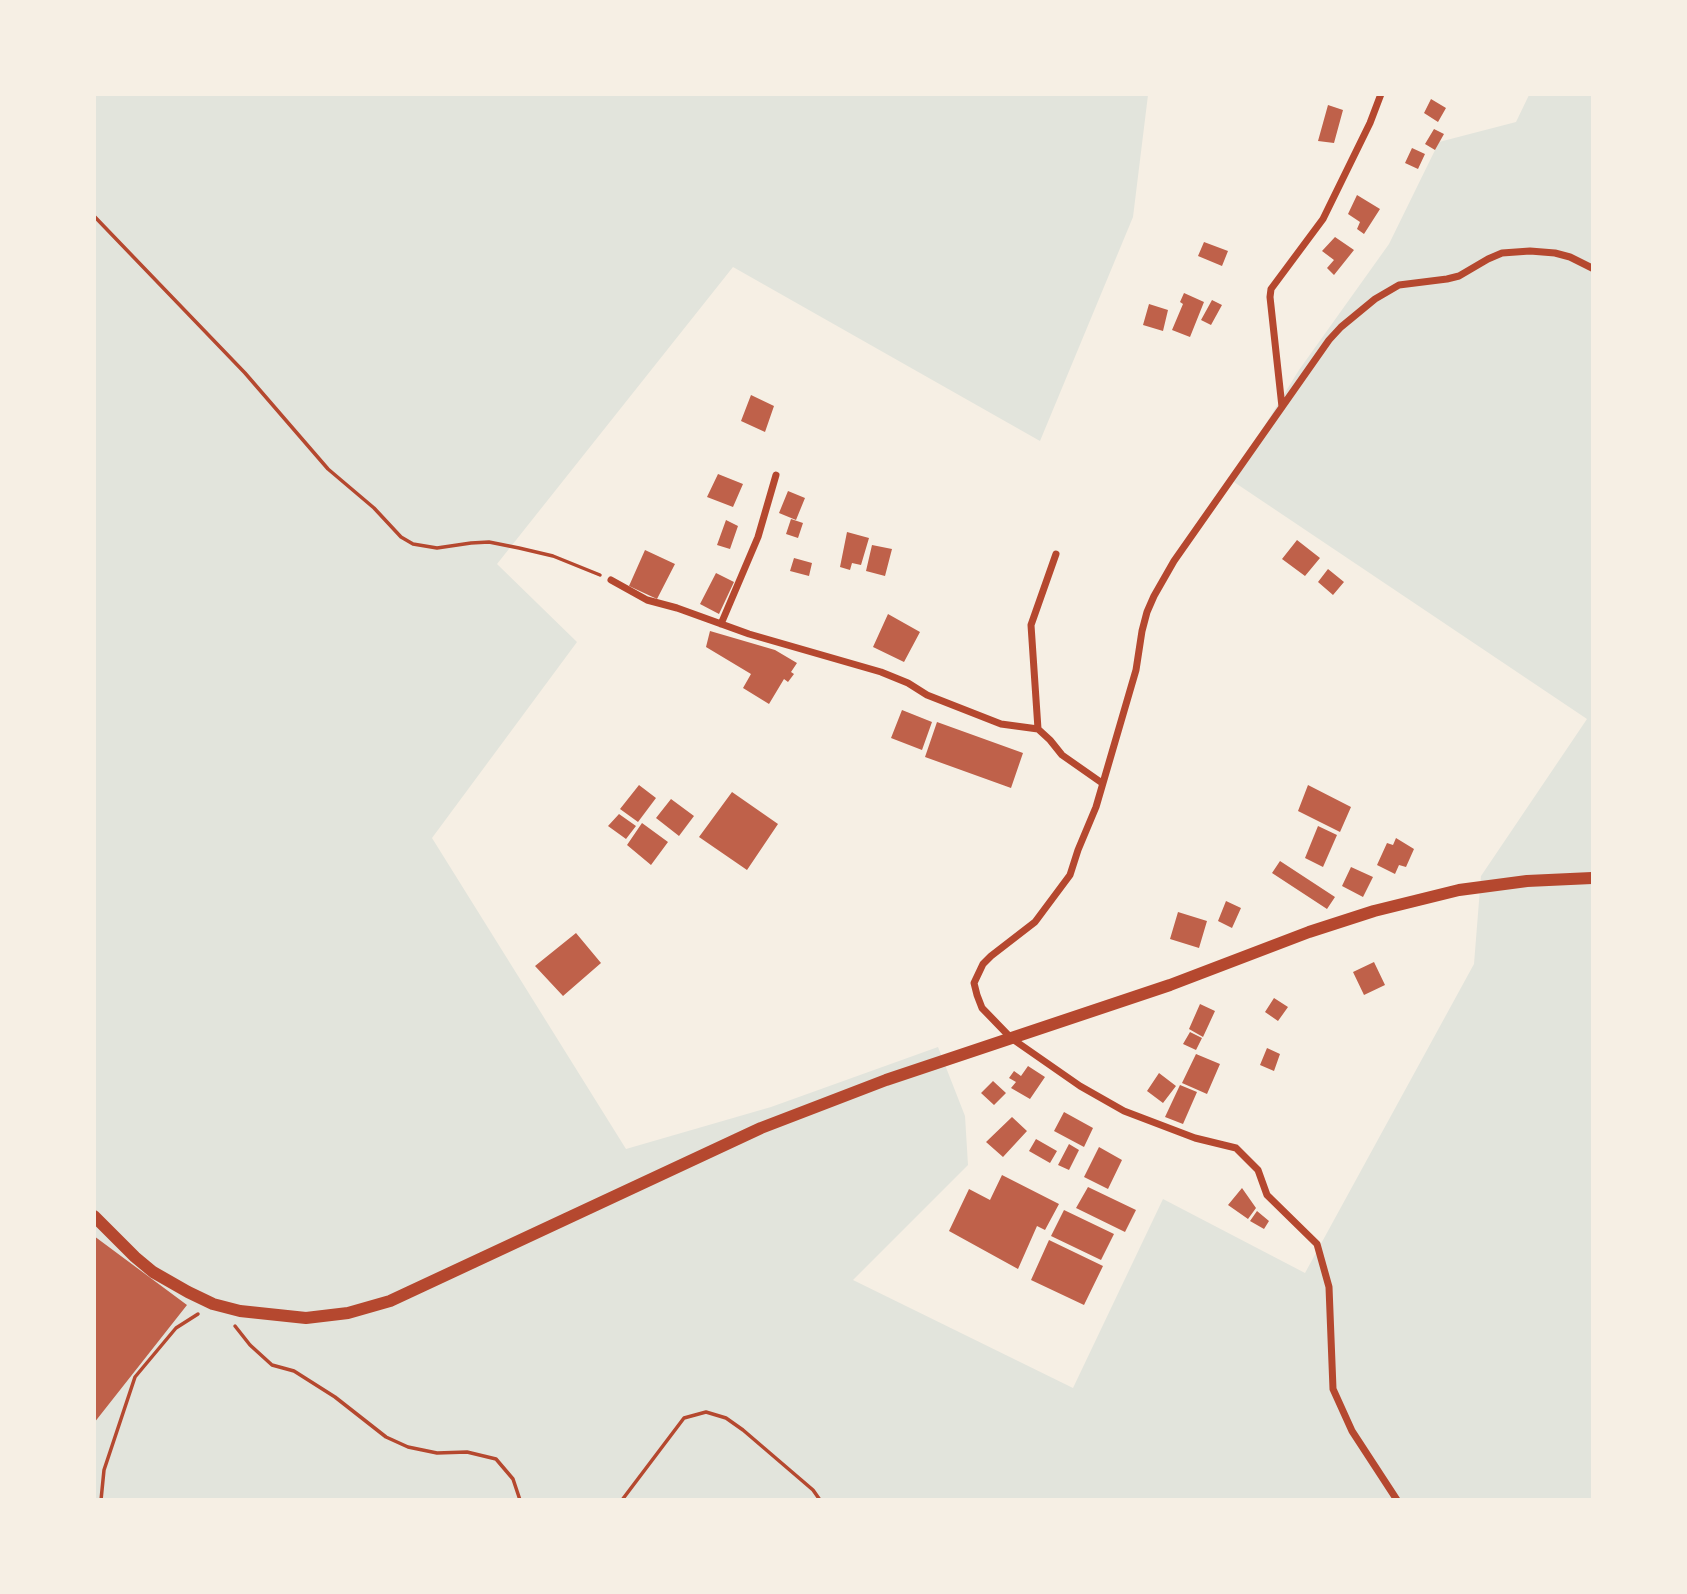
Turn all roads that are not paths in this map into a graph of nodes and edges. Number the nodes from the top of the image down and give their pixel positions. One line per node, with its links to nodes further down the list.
1 (1381, 94): 3 (street)
2 (1592, 268): 3 (street)
3 (1282, 408): 9 (street)
4 (776, 474): 7 (street)
5 (1056, 554): 8 (street)
6 (611, 580): 7 (street)
7 (721, 624): 8 (street)
8 (1038, 729): 9 (street)
9 (1102, 783): 11 (street)
10 (1592, 878): 11 (street)
11 (1011, 1038): 12 (street); 13 (street)
12 (94, 1216)
13 (1397, 1500)

